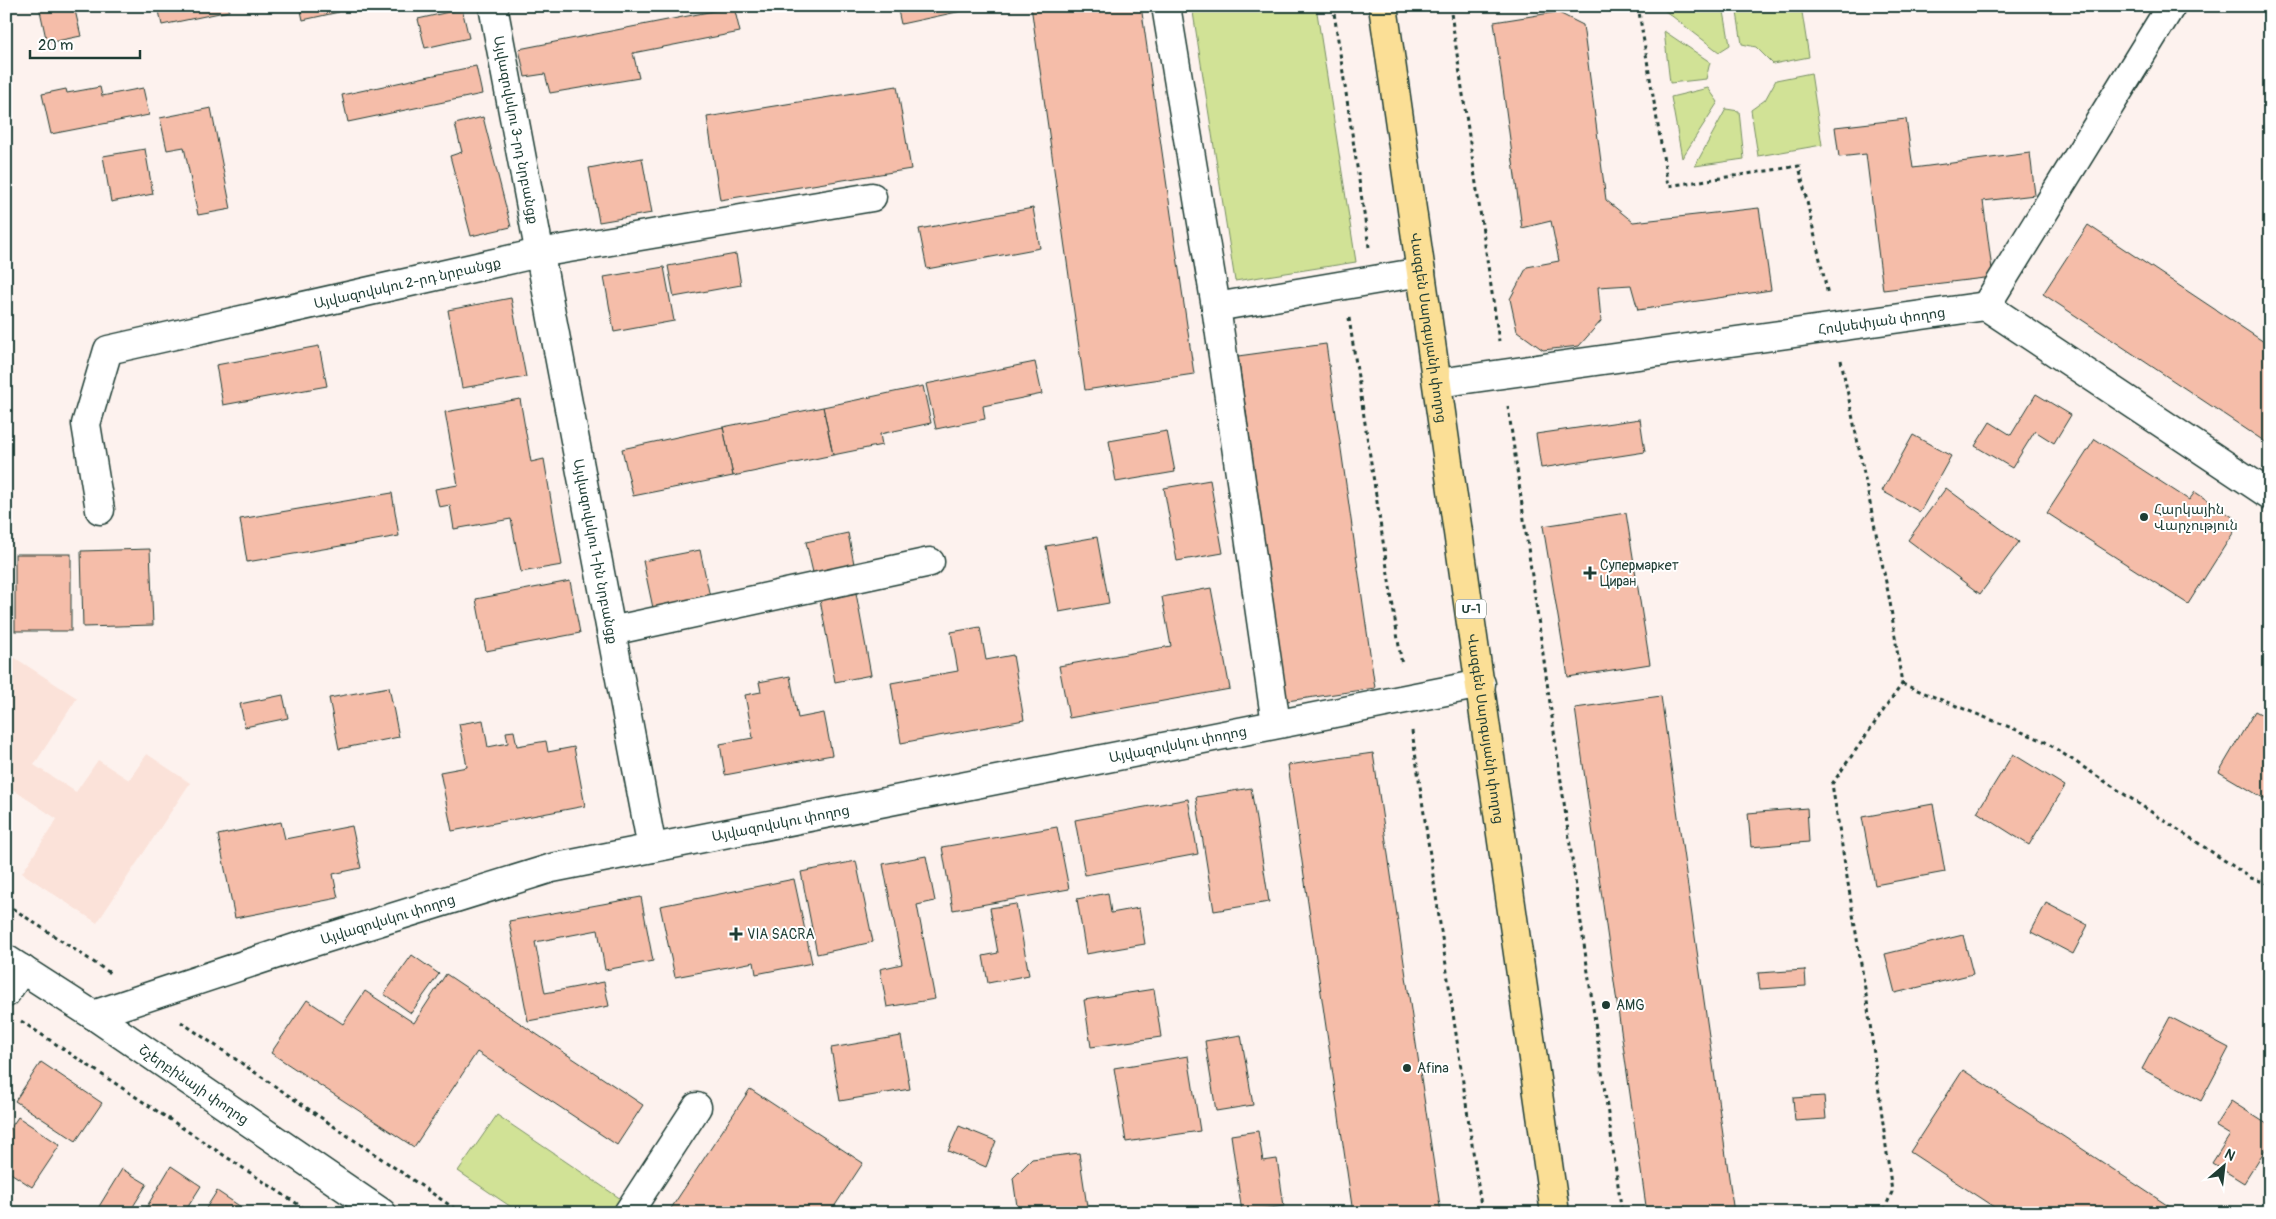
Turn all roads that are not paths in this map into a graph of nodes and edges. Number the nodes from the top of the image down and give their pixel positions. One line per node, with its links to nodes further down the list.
1 (493, 6): 6 (street, Այվազովսկու 3-րդ նրբանցք)
2 (1166, 6): 9 (street)
3 (1383, 6): 7 (highway, Վազգեն Սարգսյանի փողոց / Մ-1)
4 (2171, 6): 8 (street)
5 (872, 198): 6 (street, Այվազովսկու 2-րդ նրբանցք)
6 (539, 253): 12 (street, Այվազովսկու 2-րդ նրբանցք); 14 (street, Այվազովսկու 1-ին նրբանցք)
7 (1421, 272): 9 (street); 10 (highway, Վազգեն Սարգսյանի փողոց / Մ-1)
8 (1986, 306): 10 (street, Հովսեփյան փողոց); 11 (street)
9 (1216, 307): 16 (street)
10 (1438, 383): 15 (highway, Վազգեն Սարգսյանի փողոց / Մ-1)
11 (2270, 495)
12 (100, 510)
13 (930, 562): 14 (street)
14 (611, 631): 17 (street, Այվազովսկու 1-ին նրբանցք)
15 (1481, 684): 16 (street, Այվազովսկու փողոց); 24 (highway, Վազգեն Սարգսյանի փողոց / Մ-1)
16 (1276, 724): 17 (street, Այվազովսկու փողոց)
17 (652, 848): 20 (street, Այվազովսկու փողոց)
18 (14, 964): 19 (street); 20 (street, Շչերբինայի փողոց)
19 (10, 1004)
20 (93, 1015): 22 (street, Շչերբինայի փողոց)
21 (697, 1107): 23 (street)
22 (382, 1213)
23 (628, 1213)
24 (1555, 1213)

